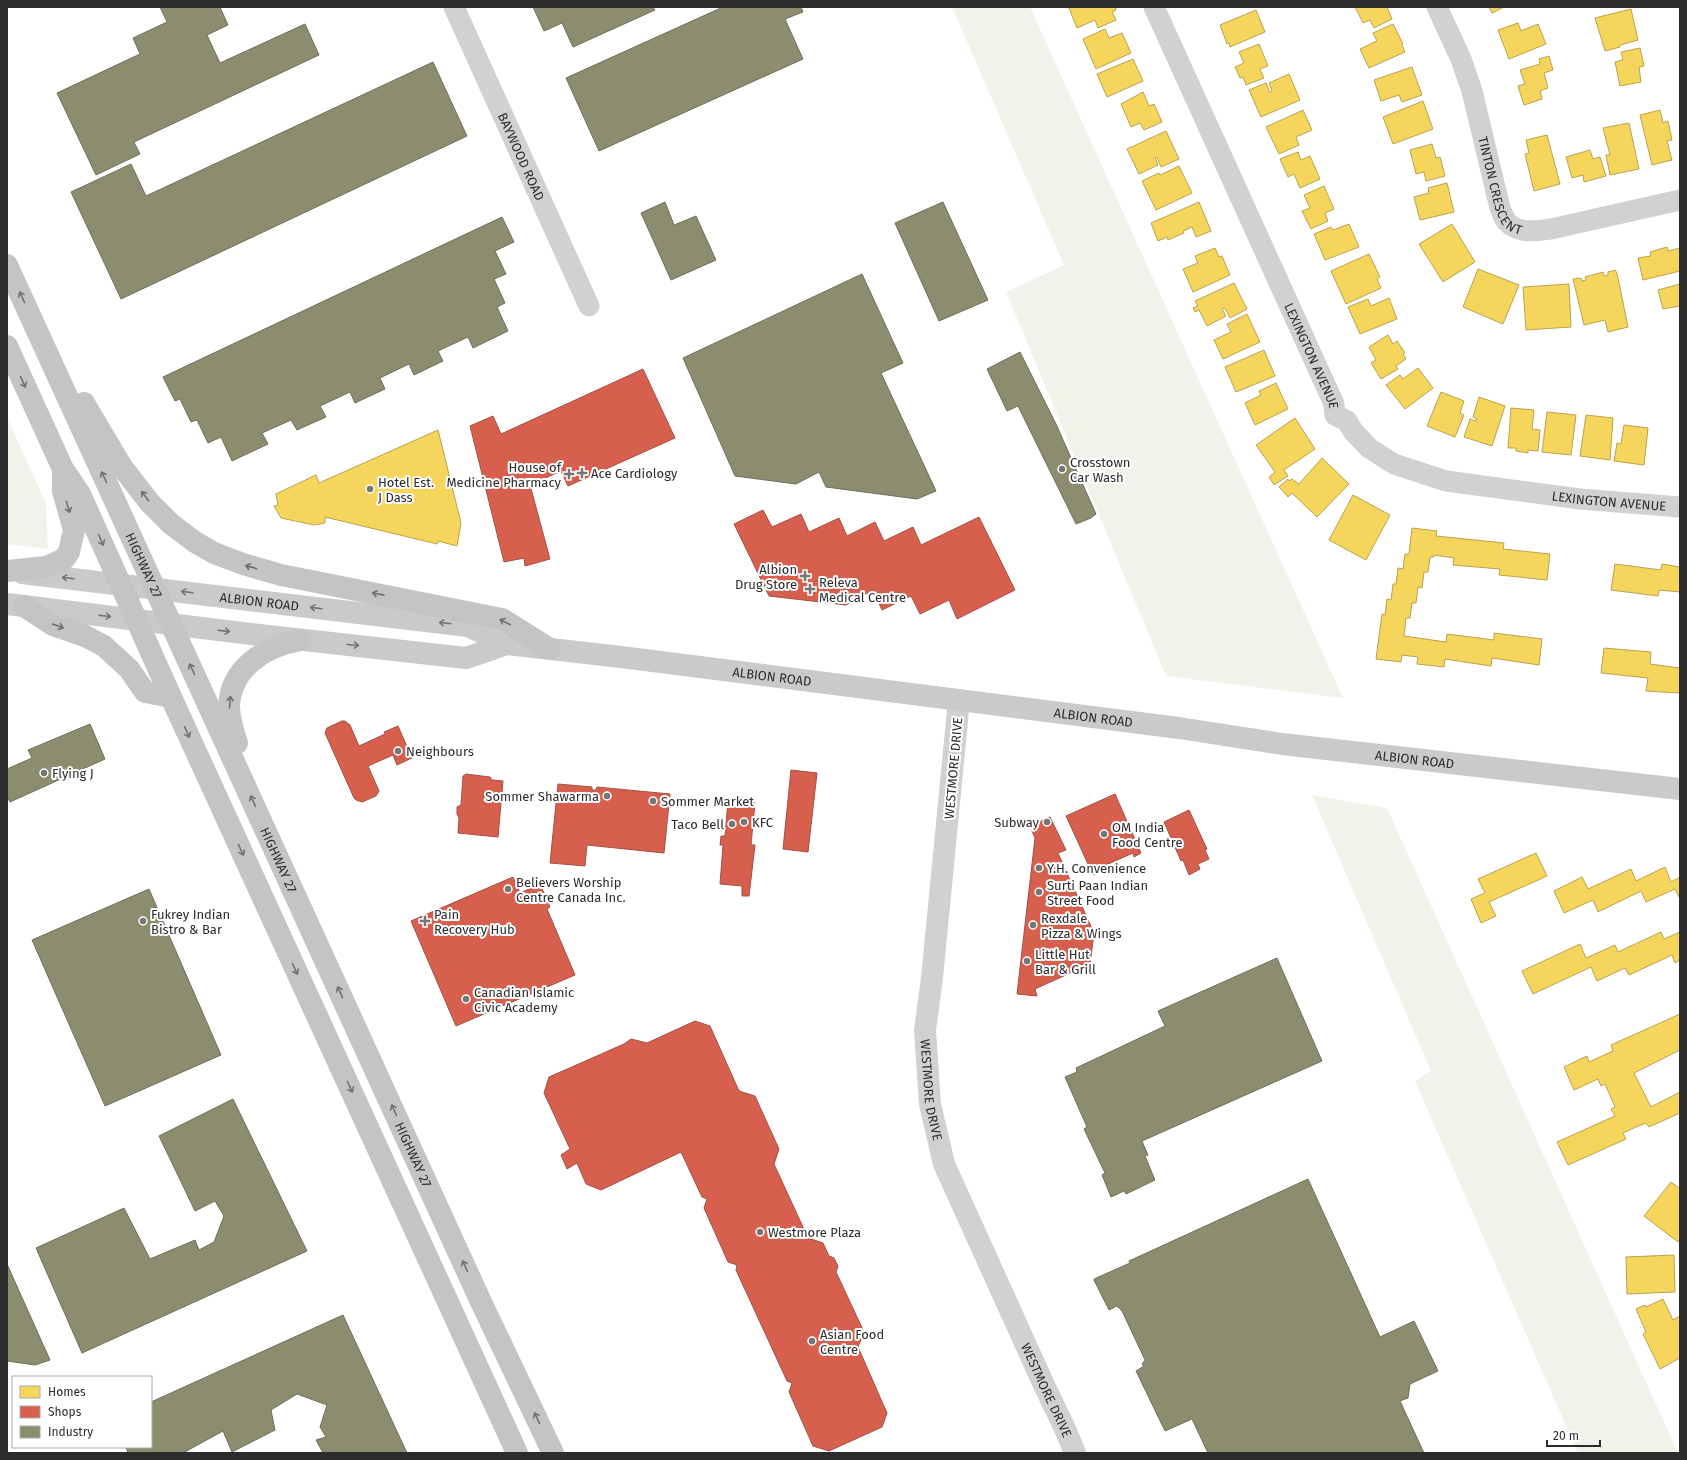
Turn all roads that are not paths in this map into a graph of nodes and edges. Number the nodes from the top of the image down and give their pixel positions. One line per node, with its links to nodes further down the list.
1 (454, 7): 6 (street, BAYWOOD ROAD)
2 (1154, 7): 10 (street, LEXINGTON AVENUE)
3 (1437, 7): 4 (street, TINTON CRESCENT)
4 (1680, 200)
5 (7, 265): 7 (main road, HIGHWAY 27, one-way to 5)
6 (589, 306)
7 (36, 329): 13 (main road, HIGHWAY 27, one-way to 7); 19 (main road, one-way to 7)
8 (7, 346): 9 (main road, one-way to 9)
9 (63, 469): 11 (main road, one-way to 11); 12 (main road, one-way to 12)
10 (1680, 507)
11 (8, 571): 12 (main road, ALBION ROAD, one-way to 11)
12 (121, 584): 13 (main road, ALBION ROAD); 15 (main road)
13 (155, 588): 16 (main road, HIGHWAY 27); 18 (main road, ALBION ROAD, one-way to 13)
14 (16, 605): 15 (main road, ALBION ROAD, one-way to 15); 20 (main road, one-way to 20)
15 (137, 620): 16 (main road, ALBION ROAD); 20 (main road)
16 (172, 624): 17 (main road, ALBION ROAD, one-way to 17); 22 (main road, HIGHWAY 27, one-way to 16)
17 (301, 640): 18 (main road, ALBION ROAD, one-way to 18); 22 (main road, one-way to 17)
18 (507, 644): 19 (main road, ALBION ROAD)
19 (550, 649): 21 (main road, ALBION ROAD)
20 (171, 697): 24 (main road, one-way to 24)
21 (959, 700): 23 (main road, ALBION ROAD); 26 (street, WESTMORE DRIVE)
22 (238, 768): 25 (main road, HIGHWAY 27, one-way to 22)
23 (1680, 789)
24 (517, 1453)
25 (553, 1453)
26 (1075, 1453)

